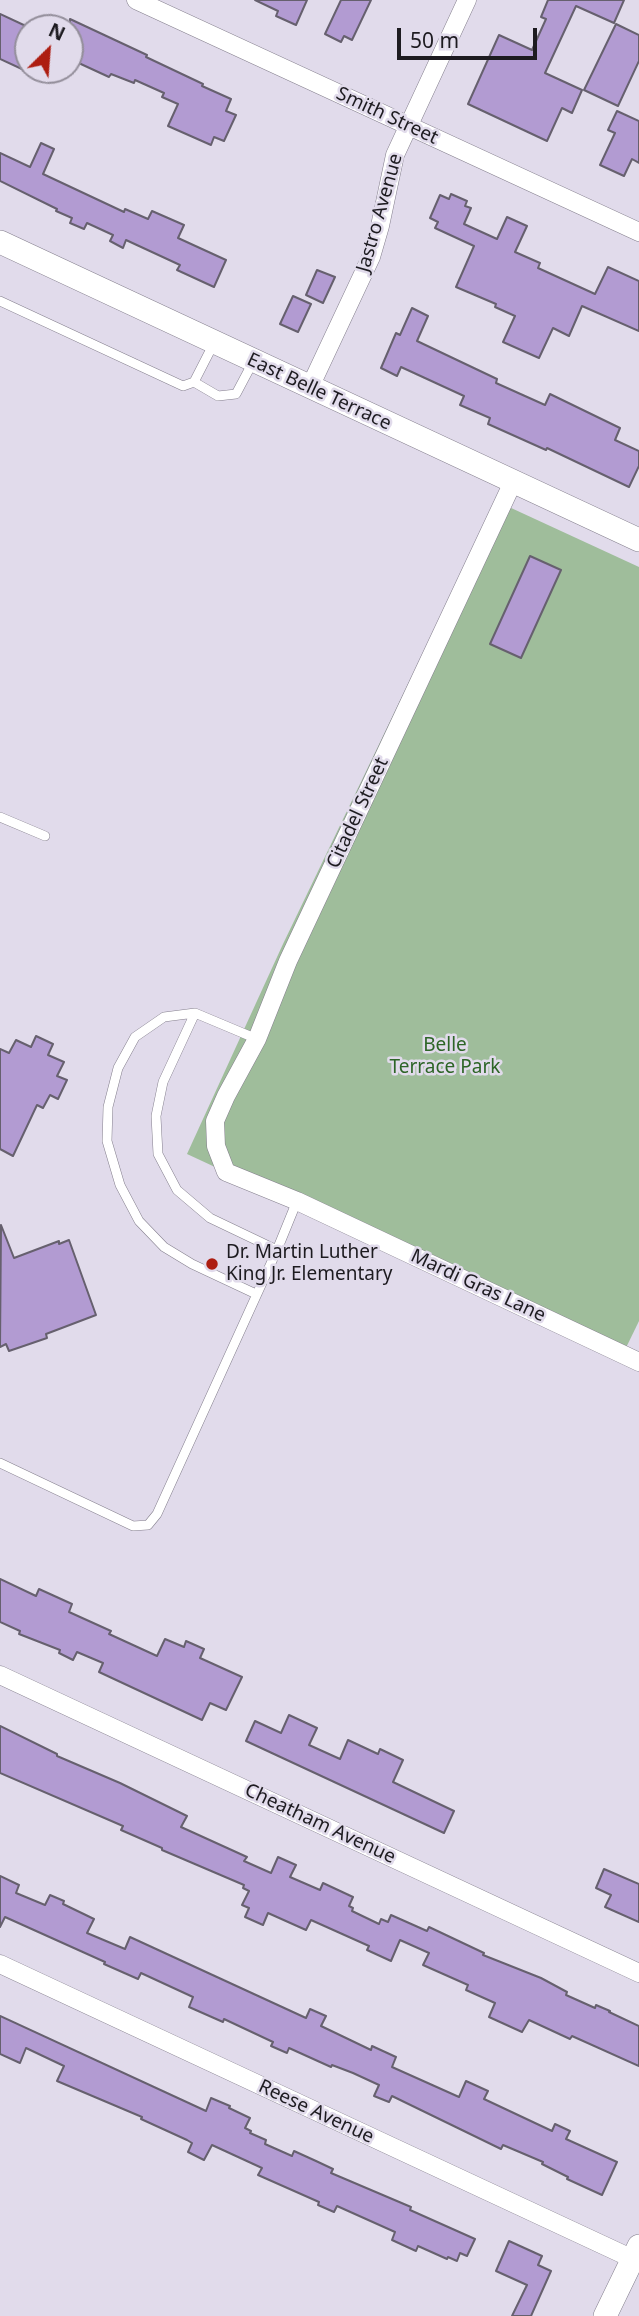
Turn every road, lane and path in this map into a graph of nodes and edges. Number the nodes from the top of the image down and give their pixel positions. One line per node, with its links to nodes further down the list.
1 (136, 0): 3 (street, Smith Street)
2 (467, 0): 3 (street, Jastro Avenue)
3 (407, 125): 4 (street, Smith Street); 10 (street, Jastro Avenue)
4 (639, 232)
5 (0, 242): 7 (street, East Belle Terrace)
6 (0, 301): 9 (lane)
7 (215, 343): 8 (street, East Belle Terrace); 9 (lane)
8 (254, 361): 9 (lane); 10 (street, East Belle Terrace)
9 (194, 382)
10 (310, 387): 11 (street, East Belle Terrace)
11 (513, 482): 12 (street, East Belle Terrace); 16 (street, Citadel Street)
12 (639, 540)
13 (0, 817): 14 (lane)
14 (45, 836)
15 (195, 1013): 16 (lane); 19 (lane); 20 (lane)
16 (257, 1039): 17 (street, Citadel Street)
17 (216, 1146): 18 (street, Mardi Gras Lane)
18 (297, 1201): 19 (lane); 21 (street, Mardi Gras Lane)
19 (277, 1250): 20 (lane)
20 (256, 1294): 22 (lane)
21 (639, 1362)
22 (0, 1463)
23 (0, 1675): 25 (street, Cheatham Avenue)
24 (0, 1964): 26 (street, Reese Avenue)
25 (639, 1973)
26 (636, 2252): 27 (street)
27 (605, 2316)

